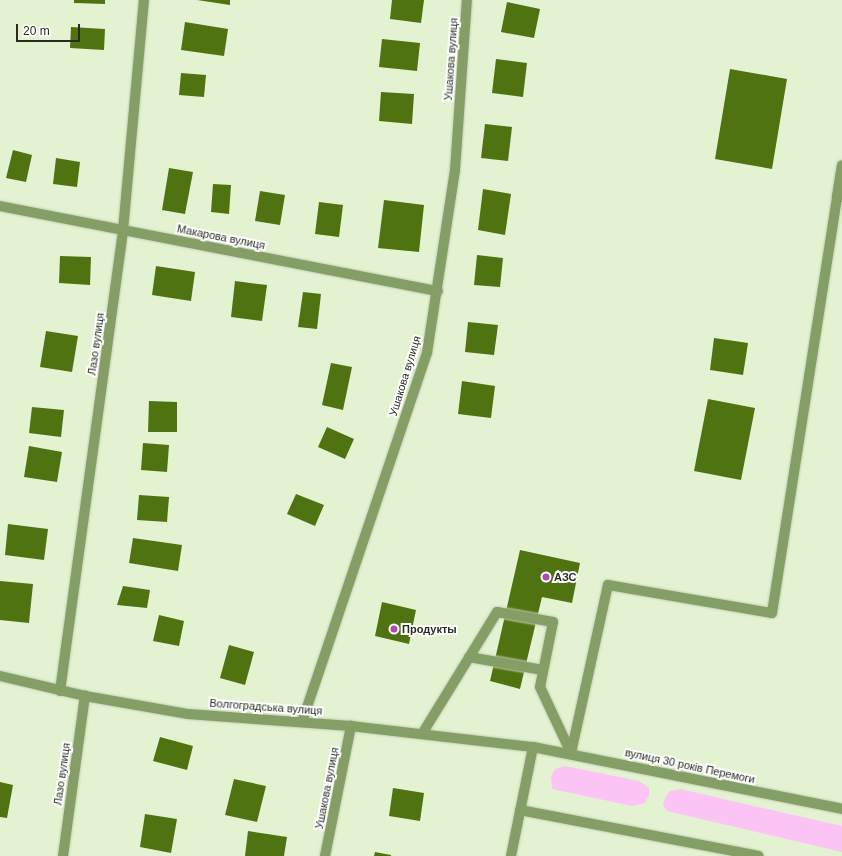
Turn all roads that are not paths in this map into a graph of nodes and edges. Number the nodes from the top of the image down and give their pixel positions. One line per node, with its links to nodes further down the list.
1 (144, 0): 6 (street, Лазо вулиця)
2 (467, 0): 7 (street, Ушакова вулиця)
3 (842, 165): 4 (street)
4 (840, 197): 17 (street)
5 (0, 206): 6 (street, Макарова вулиця)
6 (123, 230): 7 (street, Макарова вулиця); 11 (street, Лазо вулиця)
7 (438, 291): 13 (street, Ушакова вулиця)
8 (469, 657): 9 (street); 9 (street); 15 (street)
9 (543, 670): 17 (street)
10 (0, 676): 11 (street, Волгоградська вулиця)
11 (60, 691): 12 (street, Волгоградська вулиця)
12 (85, 696): 13 (street, Волгоградська вулиця); 20 (street, Лазо вулиця)
13 (302, 722): 14 (street, Волгоградська вулиця)
14 (351, 726): 15 (street, Волгоградська вулиця); 21 (street, Ушакова вулиця)
15 (422, 734): 16 (street, Волгоградська вулиця)
16 (533, 747): 17 (street, вулиця 30 років Перемоги); 19 (street)
17 (571, 753): 18 (street, вулиця 30 років Перемоги)
18 (842, 809)
19 (520, 810): 22 (street); 23 (street)
20 (63, 856)
21 (325, 856)
22 (511, 856)
23 (759, 856)

